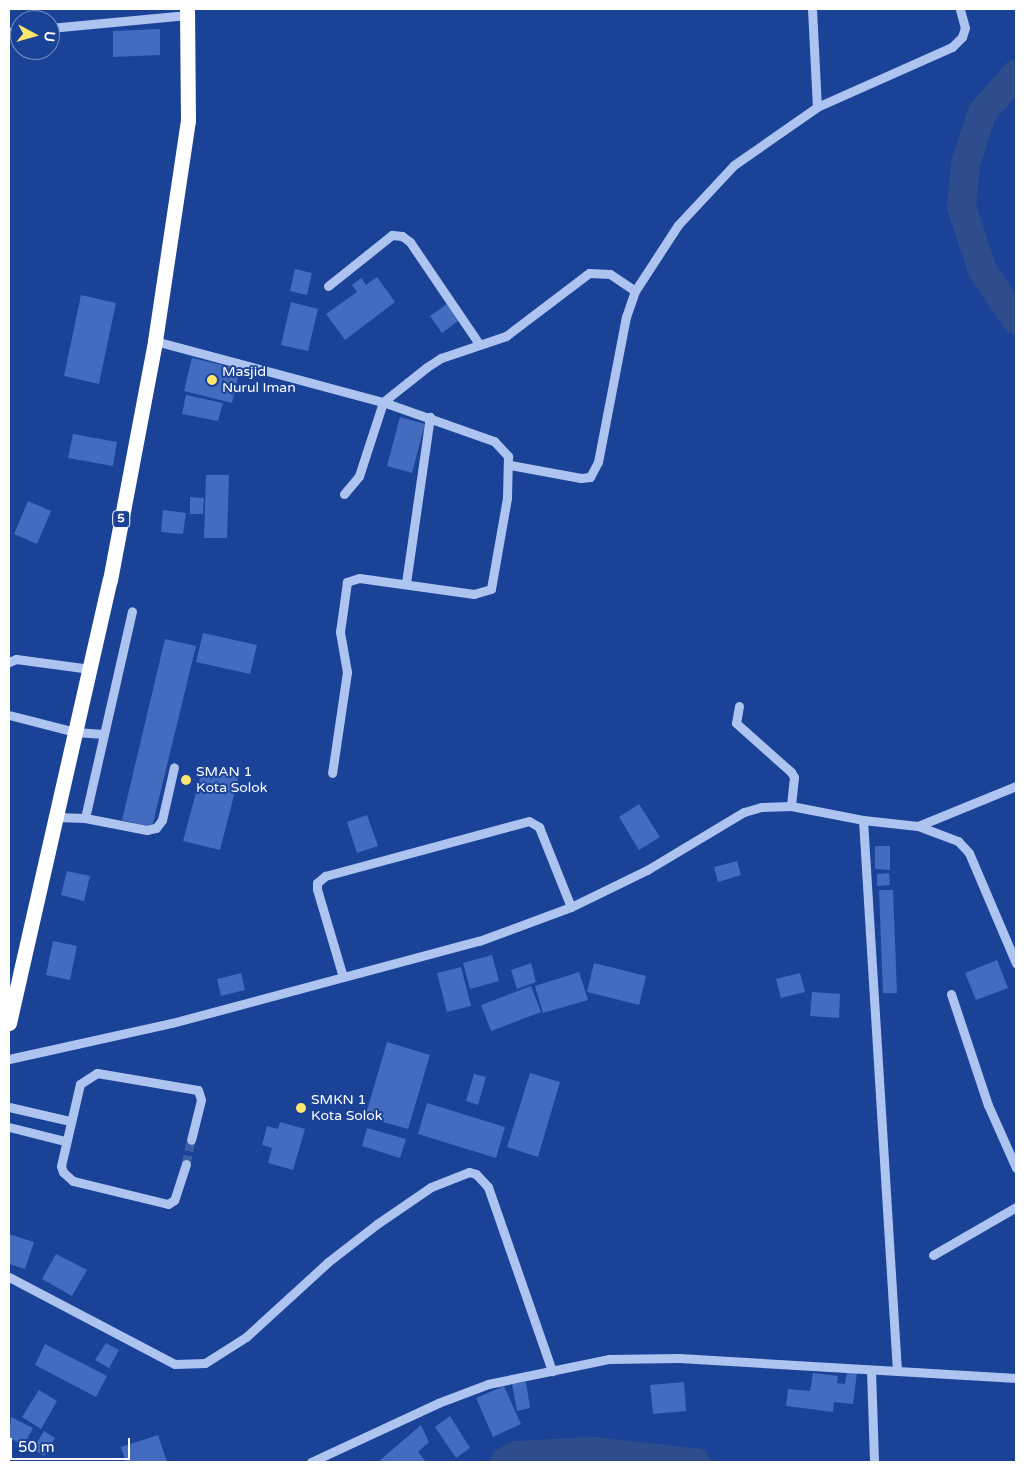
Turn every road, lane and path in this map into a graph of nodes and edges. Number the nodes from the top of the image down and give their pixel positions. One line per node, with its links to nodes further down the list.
1 (812, 9): 5 (street)
2 (960, 9): 5 (street)
3 (187, 12): 4 (street); 8 (highway, 5)
4 (60, 27)
5 (817, 107): 7 (street)
6 (328, 286): 9 (street)
7 (635, 292): 9 (street); 12 (street)
8 (155, 342): 10 (street); 17 (highway, 5)
9 (479, 344): 10 (street)
10 (384, 402): 11 (street); 13 (street)
11 (430, 417): 12 (street); 14 (street)
12 (510, 465): 14 (street)
13 (344, 494)
14 (406, 583): 23 (street)
15 (132, 611): 21 (street)
16 (9, 662): 17 (street)
17 (90, 669): 20 (highway, 5)
18 (739, 706): 25 (street)
19 (9, 715): 20 (street)
20 (75, 732): 21 (street); 26 (highway, 5)
21 (104, 734): 27 (street)
22 (174, 767): 27 (street)
23 (332, 773)
24 (1016, 786): 29 (street)
25 (791, 806): 28 (street); 30 (street)
26 (56, 817): 27 (street); 34 (highway, 5)
27 (85, 818)
28 (863, 820): 29 (street); 48 (street)
29 (918, 826): 31 (street)
30 (571, 907): 32 (street); 32 (street)
31 (1016, 963)
32 (343, 977): 35 (street)
33 (951, 994): 42 (street)
34 (9, 1022)
35 (9, 1058)
36 (9, 1107): 37 (street)
37 (70, 1121): 39 (street); 40 (street)
38 (9, 1127): 40 (street)
39 (192, 1140)
40 (65, 1141): 41 (street)
41 (186, 1164)
42 (1016, 1168)
43 (1016, 1207): 44 (street)
44 (933, 1255)
45 (9, 1277): 47 (street)
46 (871, 1370): 47 (street); 48 (street); 51 (street)
47 (552, 1371): 50 (street)
48 (897, 1372): 49 (street)
49 (1016, 1378)
50 (311, 1462)
51 (874, 1462)

